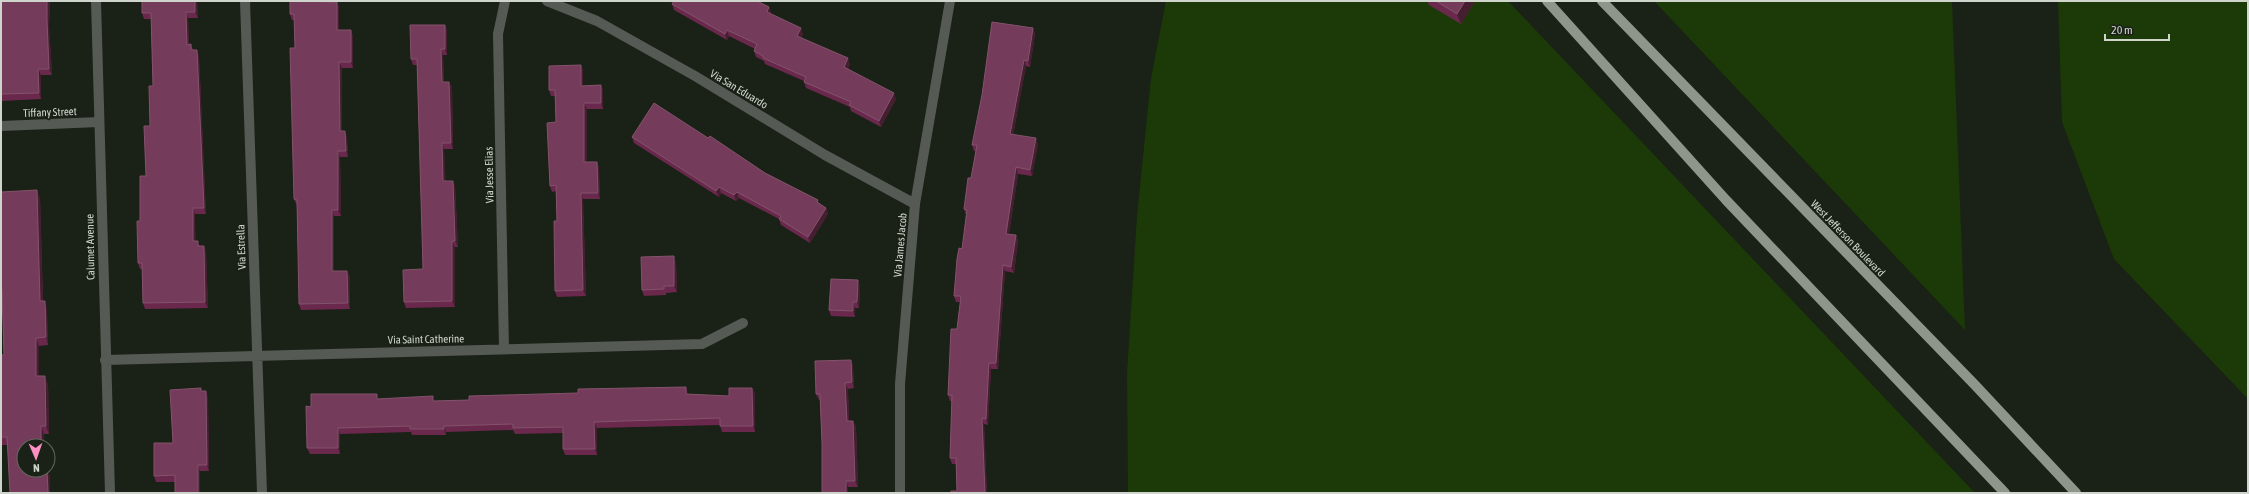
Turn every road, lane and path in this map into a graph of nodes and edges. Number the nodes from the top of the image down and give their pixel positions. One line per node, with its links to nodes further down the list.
1 (96, 1): 8 (street, Calumet Avenue)
2 (245, 1): 13 (street, Via Estrella)
3 (505, 1): 12 (street, Via Jesse Elias)
4 (547, 1): 10 (street, Via San Eduardo)
5 (950, 1): 10 (street, Via James Jacob)
6 (1547, 1): 18 (main road)
7 (1602, 1): 19 (main road, West Jefferson Boulevard)
8 (99, 122): 9 (street, Tiffany Street); 14 (street, Calumet Avenue)
9 (1, 126)
10 (915, 204): 17 (street, Via James Jacob)
11 (743, 323): 12 (street, Via Saint Catherine)
12 (504, 349): 13 (street, Via Saint Catherine)
13 (256, 355): 14 (street, Via Saint Catherine); 16 (street, Via Estrella)
14 (105, 360): 15 (street, Calumet Avenue)
15 (110, 493)
16 (262, 493)
17 (900, 493)
18 (2005, 493)
19 (2076, 493)

